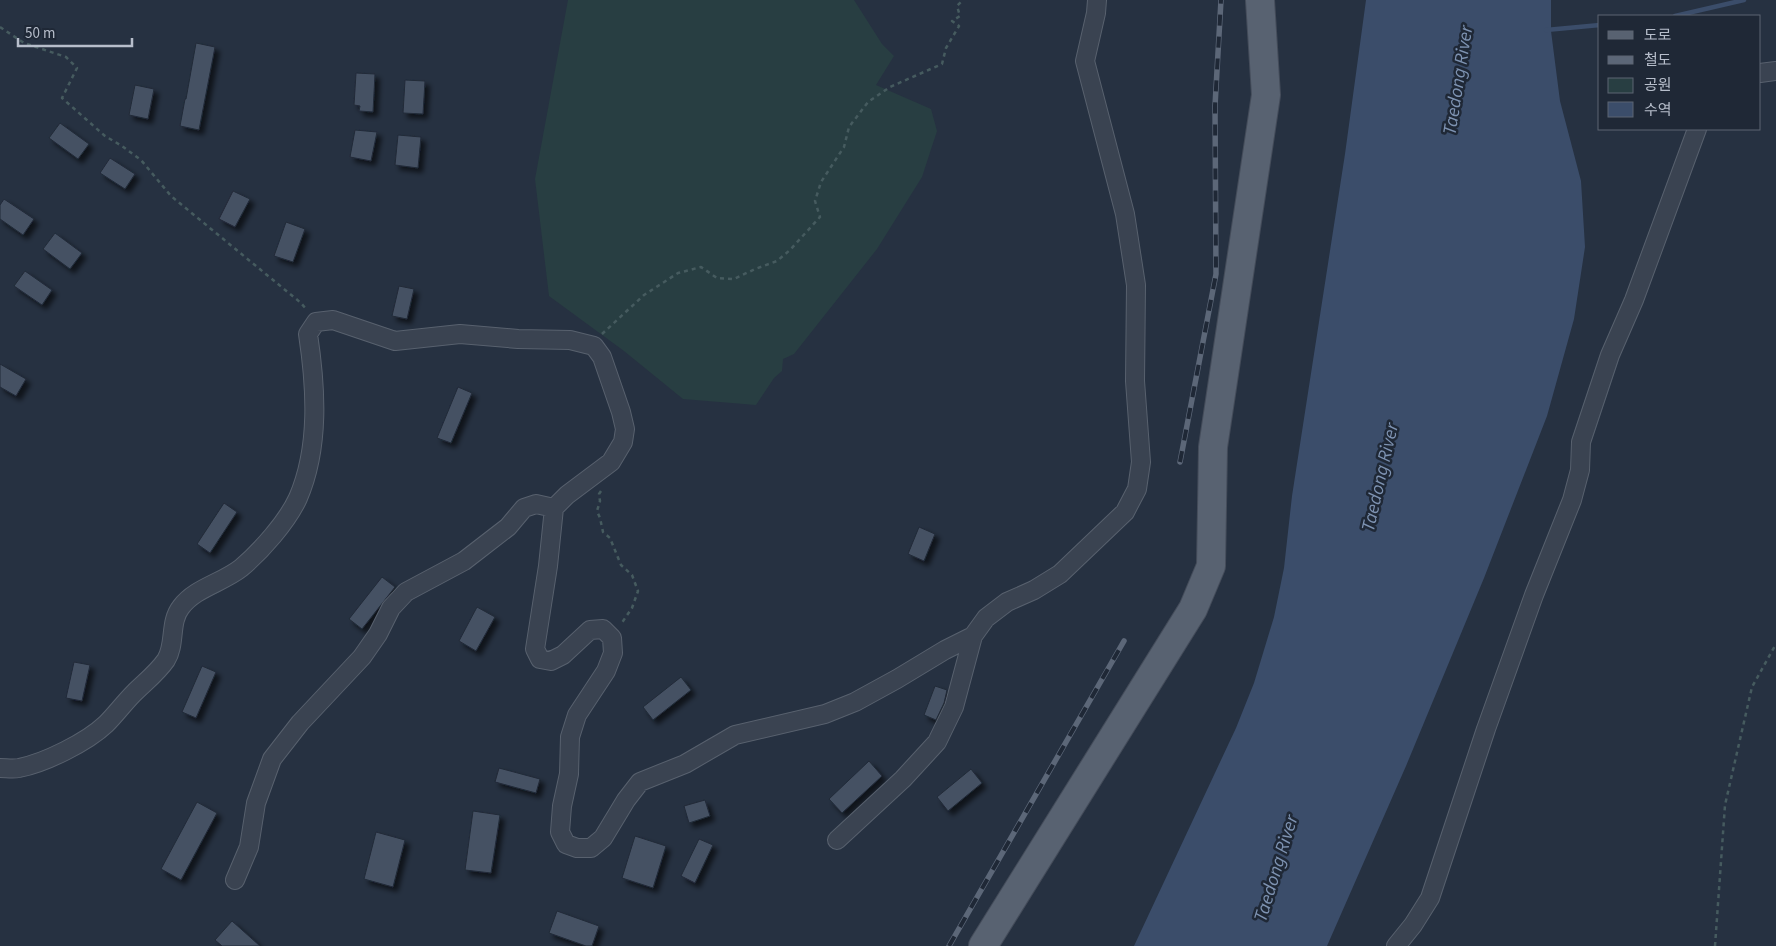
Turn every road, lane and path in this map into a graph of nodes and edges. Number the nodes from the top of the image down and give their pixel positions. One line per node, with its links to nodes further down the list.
1 (963, 0): 9 (path)
2 (1097, 0): 12 (street)
3 (1260, 0): 18 (main road)
4 (0, 27): 8 (path)
5 (1776, 71): 6 (street)
6 (1761, 73)
7 (1697, 130): 19 (street)
8 (316, 322): 9 (street); 15 (street)
9 (594, 346): 10 (street)
10 (611, 462): 11 (street); 13 (path)
11 (554, 508): 13 (street); 17 (street)
12 (973, 636): 13 (street); 16 (street)
13 (612, 638)
14 (1776, 644): 20 (path)
15 (0, 768)
16 (837, 840)
17 (235, 880)
18 (983, 946)
19 (1396, 946)
20 (1715, 946)

